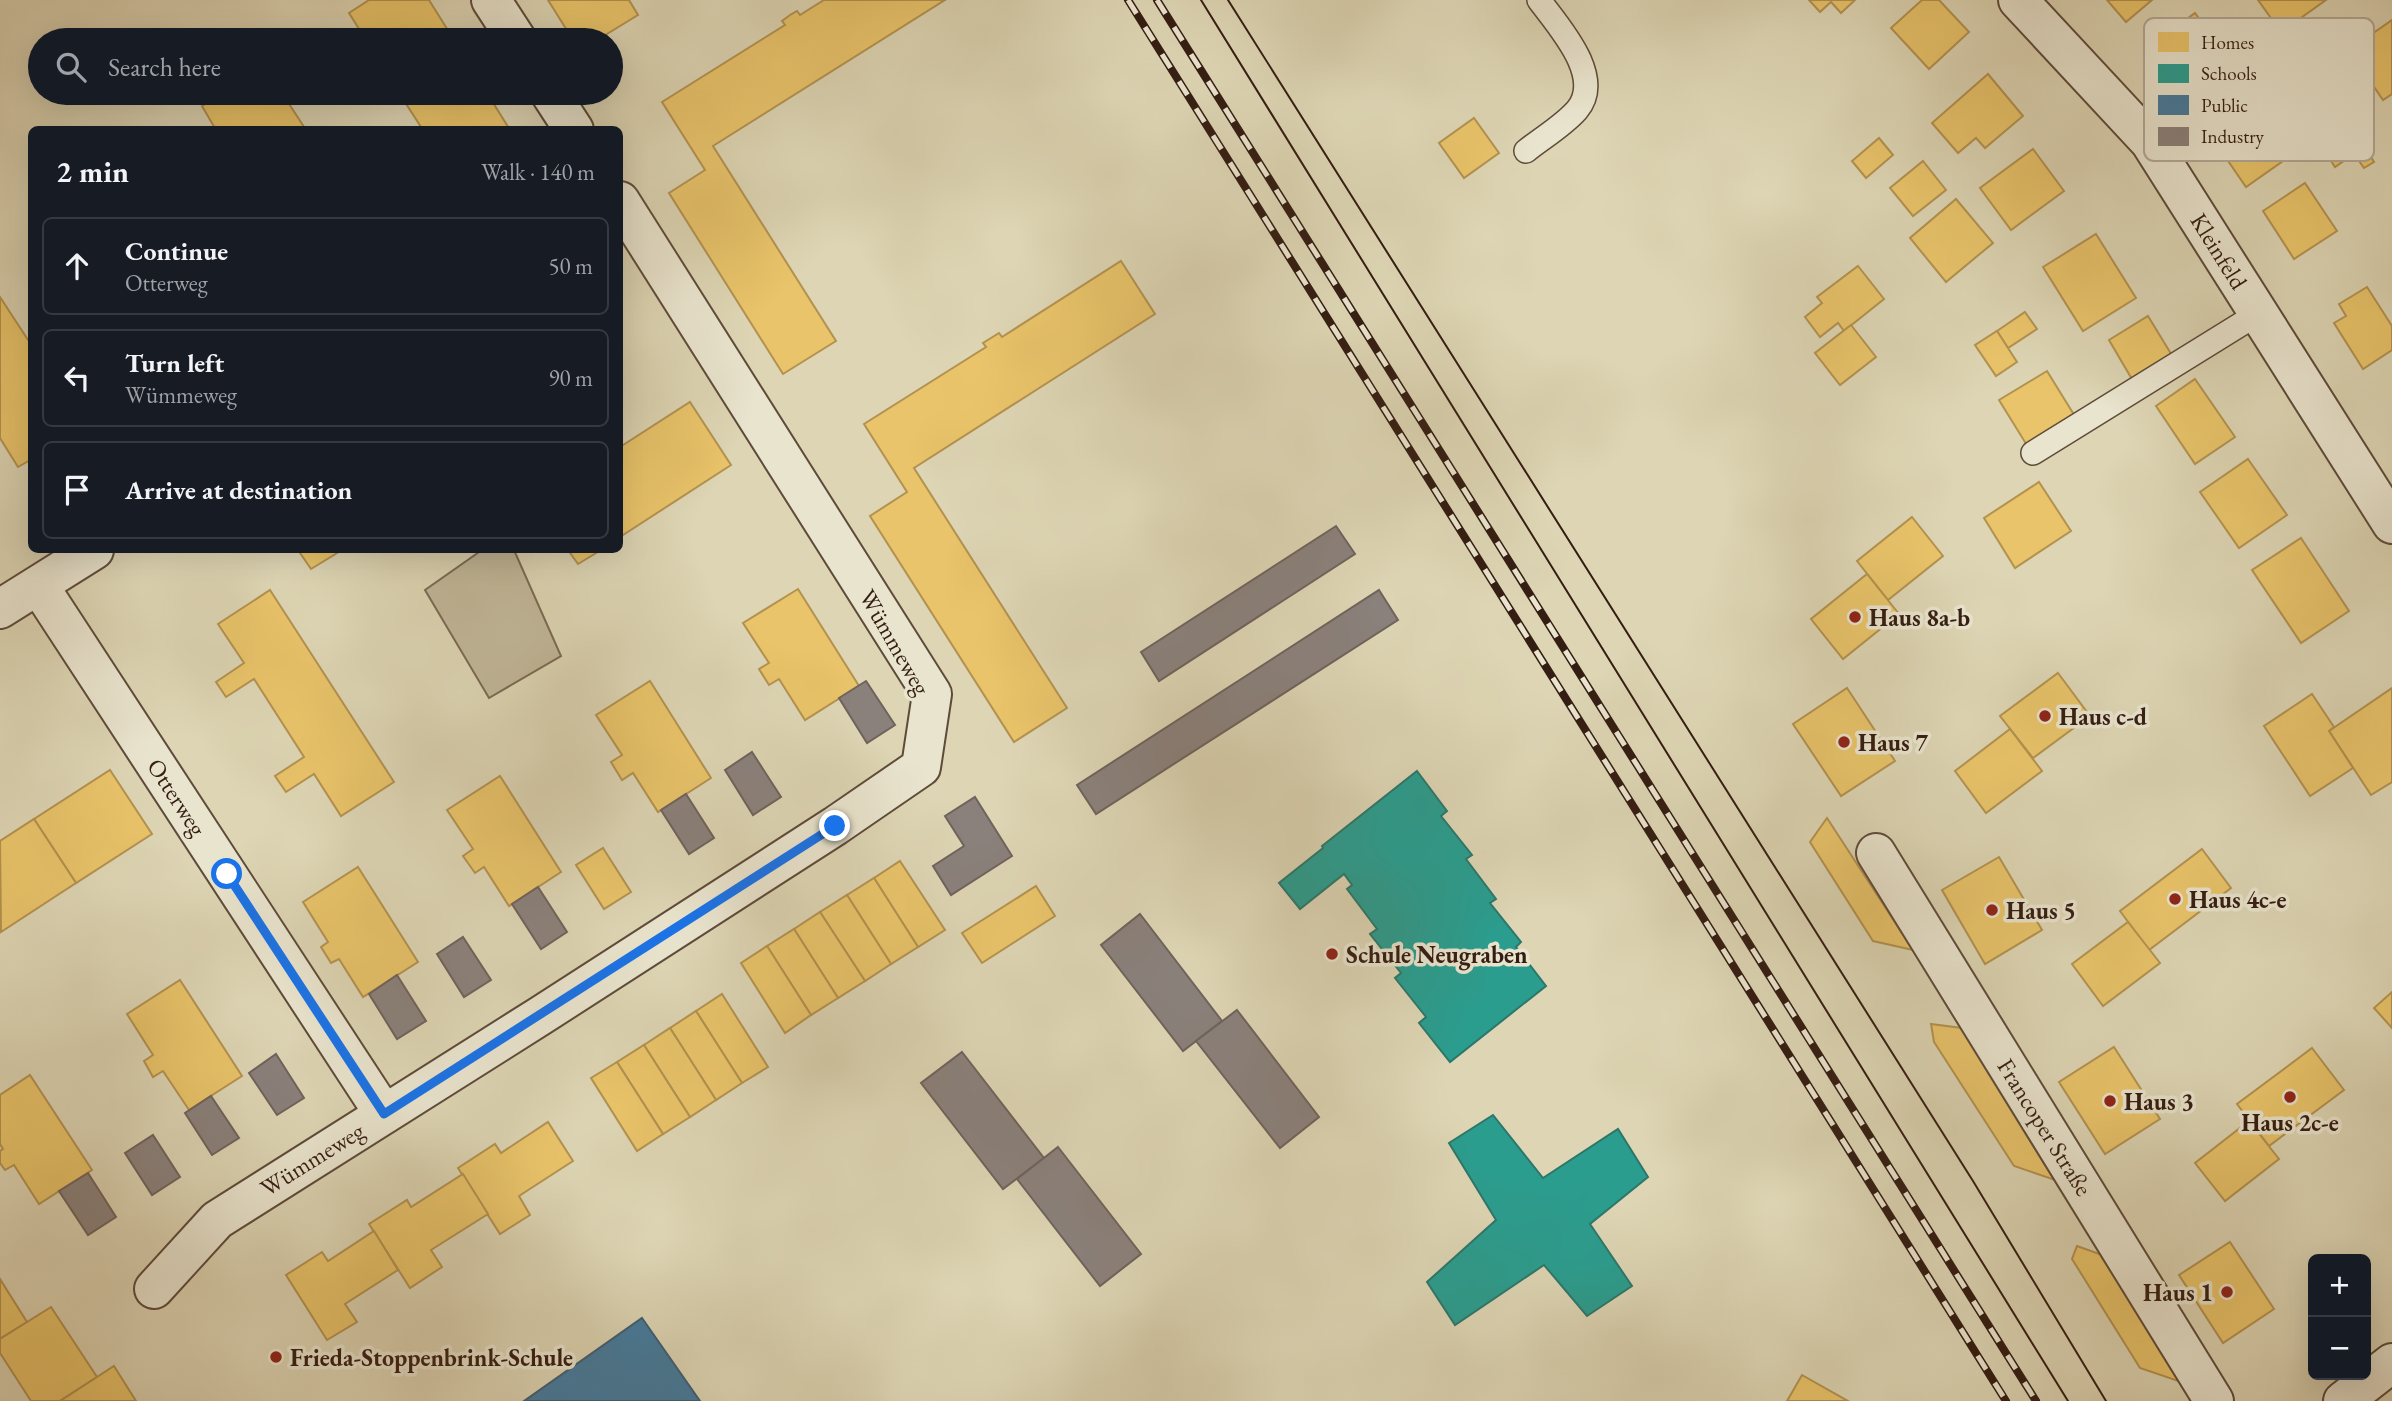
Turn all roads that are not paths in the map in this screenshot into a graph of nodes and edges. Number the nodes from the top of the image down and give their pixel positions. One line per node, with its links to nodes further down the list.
1 (491, 0): 4 (street)
2 (1539, 0): 8 (lane)
3 (2018, 0): 7 (street, Kleinfeld)
4 (509, 28)
5 (558, 105): 6 (street)
6 (571, 126)
7 (2144, 136)
8 (1526, 152)
9 (2162, 161): 11 (street, Kleinfeld)
10 (623, 209): 18 (street, Wümmeweg)
11 (2259, 313): 12 (lane); 13 (street, Kleinfeld)
12 (2033, 453)
13 (2392, 524)
14 (89, 553): 15 (street)
15 (39, 586): 16 (street); 18 (street, Otterweg)
16 (0, 609)
17 (1876, 853): 21 (street, Francoper Straße)
18 (384, 1114): 19 (street, Wümmeweg)
19 (154, 1289)
20 (2392, 1363): 22 (street)
21 (2214, 1401)
22 (2343, 1401)

